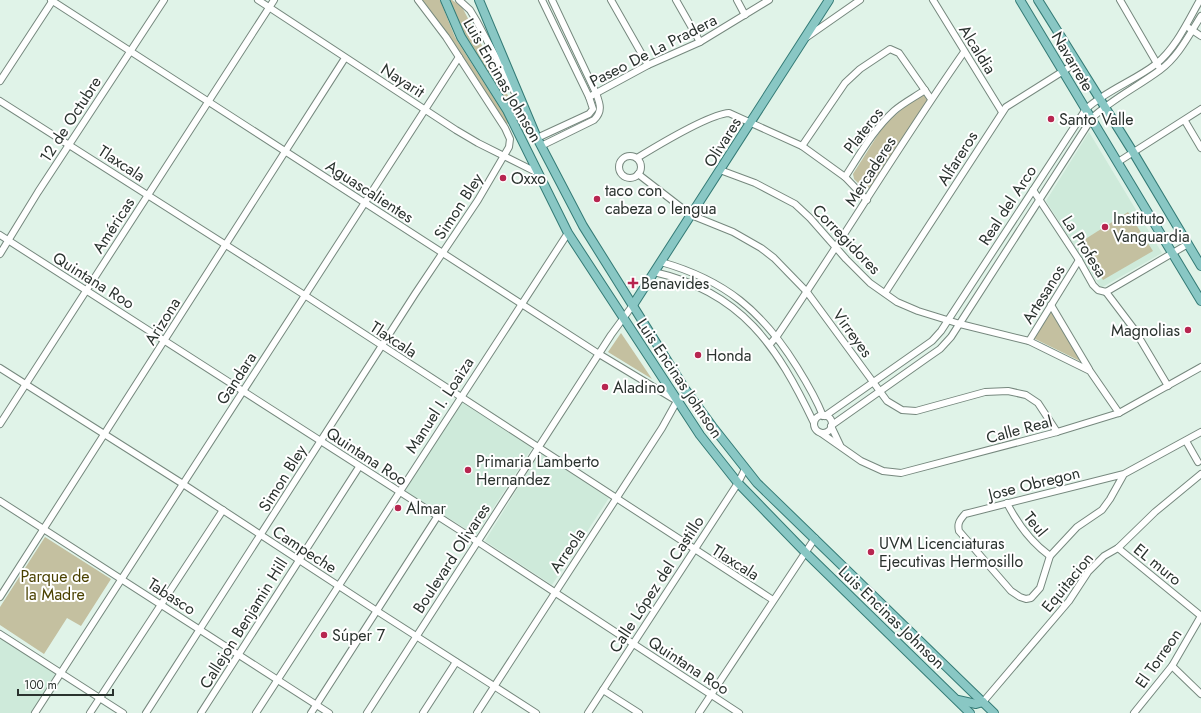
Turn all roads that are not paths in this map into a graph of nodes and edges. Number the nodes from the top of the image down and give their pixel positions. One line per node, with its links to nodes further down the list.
1 (52, 0): 30 (street, Aguascalientes); 39 (street)
2 (164, 0): 30 (street, 12 de Octubre)
3 (258, 0): 22 (street, Nayarit)
4 (274, 0): 22 (street, Américas)
5 (418, 0): 32 (street)
6 (444, 0): 69 (main road, Luis Encinas Johnson)
7 (459, 0): 55 (street)
8 (479, 0): 55 (main road, Luis Encinas Johnson)
9 (542, 0): 42 (street)
10 (552, 0): 41 (street)
11 (611, 0): 36 (street)
12 (676, 0): 29 (street)
13 (737, 0): 23 (street)
14 (769, 0): 23 (street, Paseo De La Pradera)
15 (830, 0): 28 (main road, Olivares)
16 (860, 0): 28 (street)
17 (933, 0): 31 (street, Alcaldia)
18 (1020, 0): 38 (main road, Navarrete)
19 (1038, 0): 34 (main road, Navarrete)
20 (1120, 0): 35 (street)
21 (1200, 0): 25 (street, Real del Arco)
22 (269, 8): 33 (street, Nayarit); 46 (street, Américas)
23 (746, 15): 29 (street, Paseo De La Pradera)
24 (1201, 16): 26 (street, Real del Arco)
25 (1185, 26): 26 (street); 35 (street, Real del Arco)
26 (1192, 30): 27 (street); 37 (street, Real del Arco)
27 (1201, 36)
28 (807, 37): 54 (main road, Olivares)
29 (700, 42): 36 (street, Paseo De La Pradera)
30 (131, 50): 46 (street, Aguascalientes); 59 (street, 12 de Octubre)
31 (964, 52): 44 (street, Mercaderes); 51 (street, Alcaldia)
32 (459, 57): 48 (street, Gandara); 65 (street)
33 (345, 58): 48 (street, Nayarit); 64 (street, Arizona)
34 (1076, 63): 38 (street, Alfareros); 43 (main road, Navarrete)
35 (1156, 64): 37 (street); 43 (street, Real del Arco)
36 (648, 66): 41 (street, Paseo De La Pradera)
37 (1161, 70): 47 (street, Real del Arco)
38 (1063, 71): 49 (main road, Navarrete); 51 (street, Alfareros)
39 (0, 81)
40 (925, 90): 44 (street); 61 (street); 71 (street, Plateros)
41 (596, 93): 42 (street, Paseo De La Pradera); 60 (street)
42 (589, 97): 56 (street, Paseo De La Pradera)
43 (1098, 98): 47 (main road, Navarrete); 49 (street, Real del Arco)
44 (931, 99): 75 (street, Mercaderes)
45 (0, 101): 59 (street, Tlaxcala)
46 (209, 102): 64 (street, Aguascalientes); 73 (street, Américas)
47 (1104, 107): 52 (street, Real del Arco); 63 (main road, Navarrete)
48 (425, 109): 65 (street, Nayarit); 76 (street, Gandara)
49 (1086, 109): 52 (main road, Navarrete); 57 (street, Real del Arco)
50 (1201, 109): 53 (street)
51 (1002, 112): 94 (street, Alfareros)
52 (1092, 118): 58 (street, Real del Arco); 67 (main road, Navarrete)
53 (1185, 121): 62 (street); 63 (street)
54 (750, 123): 61 (street); 66 (street); 68 (main road, Olivares)
55 (531, 124): 56 (main road, Luis Encinas Johnson)
56 (537, 138): 60 (main road, Luis Encinas Johnson)
57 (1066, 139): 58 (street); 72 (street, Real del Arco)
58 (1075, 144): 74 (street, Real del Arco)
59 (70, 145): 73 (street, Tlaxcala); 80 (street, 12 de Octubre)
60 (541, 146): 98 (main road, Luis Encinas Johnson)
61 (802, 146): 71 (street)
62 (1201, 148)
63 (1133, 152): 67 (street); 81 (main road, Navarrete)
64 (286, 153): 76 (street, Aguascalientes); 82 (street, Arizona)
65 (505, 156): 69 (street, Nayarit); 85 (street, Simon Bley)
66 (637, 158): 70 (street); 70 (street)
67 (1118, 162): 86 (main road, Navarrete)
68 (720, 170): 77 (main road, Olivares); 83 (street, Corregidores)
69 (538, 173): 78 (main road, Luis Encinas Johnson)
70 (638, 174): 77 (street, Virreyes)
71 (845, 176): 75 (street)
72 (1033, 190): 74 (street, La Profesa); 101 (street, Real del Arco)
73 (148, 195): 82 (street, Tlaxcala); 91 (street, Américas)
74 (1040, 199): 87 (street, La Profesa); 102 (street, Real del Arco)
75 (867, 200): 83 (street, Mercaderes)
76 (364, 203): 85 (street, Aguascalientes); 95 (street, Gandara)
77 (691, 215): 88 (main road, Olivares); 92 (street, Virreyes)
78 (568, 233): 97 (street, Manuel I. Loaiza); 100 (main road, Luis Encinas Johnson)
79 (0, 235): 80 (street, Quintana Roo)
80 (9, 241): 84 (street, 12 de Octubre); 91 (street, Quintana Roo)
81 (1188, 244): 86 (street, La Profesa); 89 (main road, Navarrete)
82 (226, 245): 95 (street, Tlaxcala); 104 (street, Arizona)
83 (836, 248): 92 (street, Mercaderes); 94 (street, Corregidores)
84 (0, 254)
85 (443, 254): 97 (street, Aguascalientes); 107 (street, Simon Bley)
86 (1173, 254): 93 (street, La Profesa); 96 (main road, Navarrete)
87 (1080, 260): 93 (street, La Profesa); 99 (street, Artesanos)
88 (661, 262): 90 (main road, Olivares); 103 (street, Calle Real)
89 (1201, 266)
90 (654, 272): 98 (main road, Olivares); 106 (street, Calle Real)
91 (87, 291): 104 (street, Quintana Roo); 113 (street, Américas)
92 (807, 292): 103 (street, Mercaderes); 112 (street, Virreyes)
93 (1106, 292): 114 (street)
94 (885, 294): 101 (street, Corregidores)
95 (306, 296): 107 (street, Tlaxcala); 115 (street, Gandara)
96 (1201, 301)
97 (521, 303): 108 (street, Aguascalientes); 117 (street, Manuel I. Loaiza)
98 (633, 305): 100 (street, Olivares); 123 (main road, Luis Encinas Johnson)
99 (1050, 305): 105 (street, Artesanos); 111 (street, Corregidores)
100 (623, 317): 108 (street, Boulevard Olivares); 118 (main road, Luis Encinas Johnson)
101 (949, 321): 102 (street, Corregidores); 112 (street, Real del Arco)
102 (960, 324): 105 (street, Corregidores); 116 (street, Real del Arco)
103 (777, 336): 106 (street, Mercaderes); 120 (street, Calle Real)
104 (166, 340): 115 (street, Quintana Roo); 128 (street, Arizona)
105 (1029, 341): 111 (street, Corregidores)
106 (770, 344): 121 (street, Calle Real)
107 (382, 346): 117 (street, Tlaxcala); 131 (street, Simon Bley)
108 (599, 354): 118 (street, Aguascalientes); 133 (street, Boulevard Olivares)
109 (1201, 367): 114 (street, Calle Real)
110 (0, 368): 113 (street, Campeche)
111 (1090, 371): 119 (street, Corregidores)
112 (874, 383): 116 (street, Virreyes); 120 (street, Real del Arco)
113 (25, 384): 122 (street, Américas); 128 (street, Campeche)
114 (1168, 386): 119 (street, Calle Real)
115 (243, 391): 131 (street, Quintana Roo); 140 (street, Gandara)
116 (879, 391): 124 (street, Real del Arco); 125 (street, Virreyes)
117 (461, 397): 133 (street, Tlaxcala); 141 (street, Manuel I. Loaiza)
118 (677, 401): 129 (main road, Luis Encinas Johnson); 142 (street, Arreola)
119 (1119, 414): 125 (street, Calle Real)
120 (824, 416): 121 (street); 124 (street, Calle Real)
121 (814, 422): 127 (street, Calle Real)
122 (0, 424)
123 (712, 426): 129 (main road); 136 (main road, Luis Encinas Johnson)
124 (832, 426): 127 (street); 132 (street, Calle Real)
125 (1057, 432): 132 (street, Calle Real)
126 (1201, 432): 130 (street, Jose Obregon)
127 (821, 433): 132 (street, Calle Real)
128 (104, 435): 140 (street, Campeche); 147 (street, Arizona)
129 (700, 435): 139 (main road, Luis Encinas Johnson)
130 (1186, 441): 134 (street); 137 (street, Jose Obregon)
131 (321, 442): 135 (street, Quintana Roo); 148 (street, Simon Bley)
132 (840, 445)
133 (538, 447): 142 (street, Tlaxcala); 150 (street, Boulevard Olivares)
134 (1198, 462)
135 (359, 467): 141 (street, Quintana Roo); 155 (street, Callejon Benjamin Hill)
136 (745, 469): 139 (street, Calle López del Castillo); 149 (main road, Luis Encinas Johnson)
137 (1124, 474): 144 (street, Jose Obregon); 154 (street)
138 (1201, 474): 151 (street, Equitacion)
139 (738, 483): 152 (street, Calle López del Castillo); 153 (main road, Luis Encinas Johnson)
140 (183, 484): 145 (street, Campeche); 156 (street, Gandara)
141 (398, 492): 146 (street, Quintana Roo); 157 (street, Manuel I. Loaiza)
142 (617, 499): 152 (street, Tlaxcala); 158 (street, Arreola)
143 (0, 501): 147 (street, Tabasco)
144 (1007, 503): 154 (street, Teul); 154 (street, Jose Obregon)
145 (223, 510): 148 (street, Campeche); 161 (street)
146 (437, 517): 150 (street, Quintana Roo); 162 (street)
147 (44, 530): 156 (street, Tabasco); 159 (street, Arizona)
148 (261, 536): 155 (street, Campeche); 164 (street, Simon Bley)
149 (815, 538): 153 (street); 179 (main road, Luis Encinas Johnson)
150 (478, 542): 158 (street, Quintana Roo); 166 (street, Boulevard Olivares)
151 (1118, 548): 163 (street, EL muro); 179 (street, Equitacion)
152 (693, 550): 160 (street, Tlaxcala); 167 (street, Calle López del Castillo)
153 (805, 552): 160 (street); 178 (main road, Luis Encinas Johnson)
154 (1050, 556)
155 (299, 560): 157 (street, Campeche); 168 (street, Callejon Benjamin Hill)
156 (122, 578): 161 (street, Tabasco); 171 (street, Gandara)
157 (339, 586): 162 (street, Campeche); 172 (street, Manuel I. Loaiza)
158 (553, 593): 167 (street, Quintana Roo); 173 (street, Arreola)
159 (0, 597)
160 (773, 600): 176 (street)
161 (161, 604): 164 (street, Tabasco); 177 (street)
162 (377, 611): 166 (street, Campeche); 180 (street)
163 (1201, 616): 170 (street, El Torreon)
164 (200, 629): 168 (street, Tabasco); 185 (street, Simon Bley)
165 (0, 634): 171 (street)
166 (416, 637): 169 (street, Campeche); 190 (street, Boulevard Olivares)
167 (633, 644): 174 (street, Calle López del Castillo); 176 (street, Quintana Roo)
168 (238, 655): 172 (street, Tabasco); 186 (street, Callejon Benjamin Hill)
169 (456, 662): 173 (street, Campeche); 191 (street)
170 (1172, 666): 175 (street); 199 (street, El Torreon)
171 (61, 674): 177 (street); 182 (street, Gandara)
172 (278, 679): 180 (street, Tabasco); 187 (street, Manuel I. Loaiza)
173 (494, 686): 181 (street, Campeche); 192 (street, Arreola)
174 (603, 690): 193 (street, Calle López del Castillo); 194 (street)
175 (1201, 694)
176 (711, 695): 195 (street); 196 (street, Quintana Roo)
177 (99, 698): 183 (street); 184 (street)
178 (955, 698): 179 (main road); 197 (main road, Luis Encinas Johnson)
179 (983, 702): 198 (main road, Luis Encinas Johnson)
180 (317, 705): 188 (street); 189 (street, Tabasco)
181 (533, 712)
182 (35, 713)
183 (90, 713)
184 (123, 713)
185 (146, 713)
186 (201, 713)
187 (256, 713)
188 (311, 713)
189 (329, 713)
190 (367, 713)
191 (423, 713)
192 (477, 713)
193 (588, 713)
194 (639, 713)
195 (699, 713)
196 (739, 713)
197 (970, 713)
198 (994, 713)
199 (1134, 713)

